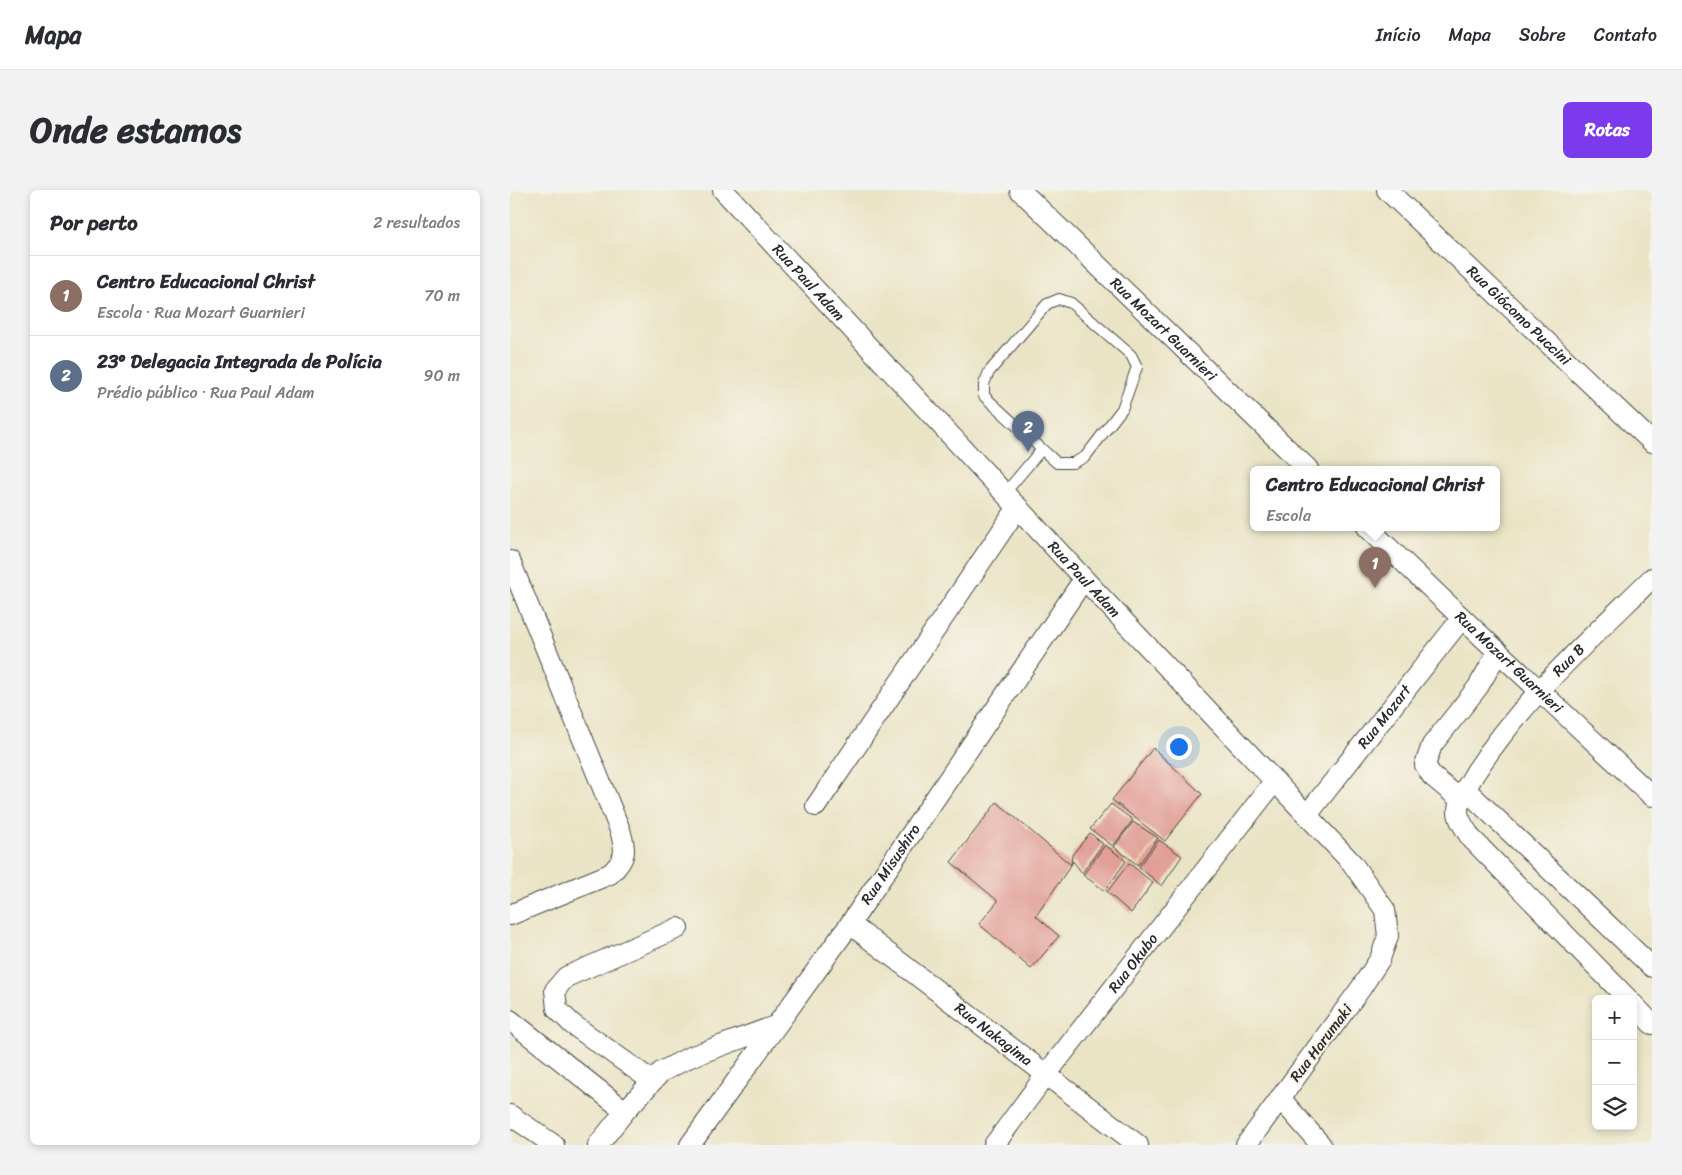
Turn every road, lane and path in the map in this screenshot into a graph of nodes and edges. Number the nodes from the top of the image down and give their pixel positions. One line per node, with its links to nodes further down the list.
1 (723, 190): 7 (street, Rua Paul Adam)
2 (1020, 190): 6 (street, Rua Mozart Guarnieri)
3 (1387, 190): 4 (street, Rua Giócomo Puccini)
4 (1652, 442)
5 (1041, 450): 5 (lane); 7 (lane)
6 (1305, 466)
7 (1011, 500): 11 (street, Rua Paul Adam); 18 (street)
8 (1371, 531): 12 (street, Rua Mozart Guarnieri)
9 (510, 561): 20 (street)
10 (1652, 578): 14 (street, Rua B)
11 (1084, 579): 15 (street, Rua Paul Adam); 21 (street, Rua Misushiro)
12 (1462, 618): 13 (street, Rua Mozart Guarnieri); 19 (street, Rua Mozart)
13 (1498, 652): 14 (street, Rua Mozart Guarnieri); 16 (street)
14 (1539, 690): 16 (street, Rua B); 17 (street, Rua Mozart Guarnieri)
15 (1274, 782): 19 (street, Rua Paul Adam); 30 (street, Rua Okubo)
16 (1463, 794): 23 (street); 25 (street)
17 (1652, 796)
18 (816, 806)
19 (1306, 815): 24 (street, Rua Paul Adam)
20 (510, 915)
21 (850, 924): 29 (street, Rua Misushiro); 30 (street, Rua Nakagima)
22 (678, 928): 31 (street)
23 (1652, 967)
24 (1362, 988): 32 (street, Rua Harumaki)
25 (1624, 995)
26 (1637, 1008): 28 (street)
27 (510, 1020): 33 (street)
28 (1652, 1024)
29 (775, 1026): 31 (street); 37 (street, Rua Misushiro)
30 (1046, 1076): 38 (street, Rua Okubo); 39 (street, Rua Nakagima)
31 (652, 1081): 33 (street)
32 (1280, 1098): 40 (street, Rua Harumaki); 41 (street, Rua Harumaki)
33 (625, 1111): 36 (street)
34 (510, 1114): 35 (street)
35 (554, 1145)
36 (598, 1145)
37 (690, 1145)
38 (994, 1145)
39 (1138, 1145)
40 (1246, 1145)
41 (1321, 1145)

